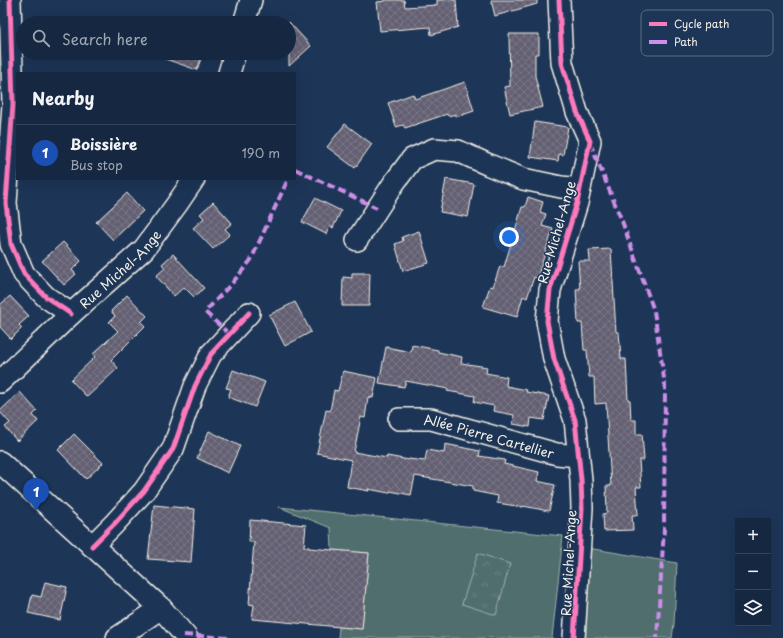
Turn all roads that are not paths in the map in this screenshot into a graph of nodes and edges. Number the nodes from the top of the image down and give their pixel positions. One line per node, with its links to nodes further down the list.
1 (10, 0): 11 (street)
2 (252, 0): 4 (street)
3 (559, 0): 8 (street, Rue Michel-Ange)
4 (246, 16)
5 (233, 60): 6 (street)
6 (230, 72)
7 (193, 180): 11 (street, Rue Michel-Ange)
8 (580, 189): 9 (street); 14 (street, Rue Michel-Ange)
9 (357, 240)
10 (249, 313): 16 (street)
11 (71, 314): 12 (street, Rue Michel-Ange)
12 (0, 382)
13 (399, 419): 14 (street, Allée Pierre Cartellier)
14 (578, 456): 20 (street, Rue Michel-Ange)
15 (0, 462): 16 (street)
16 (92, 546): 17 (street)
17 (161, 608): 18 (street); 19 (street)
18 (117, 638)
19 (186, 638)
20 (574, 638)

